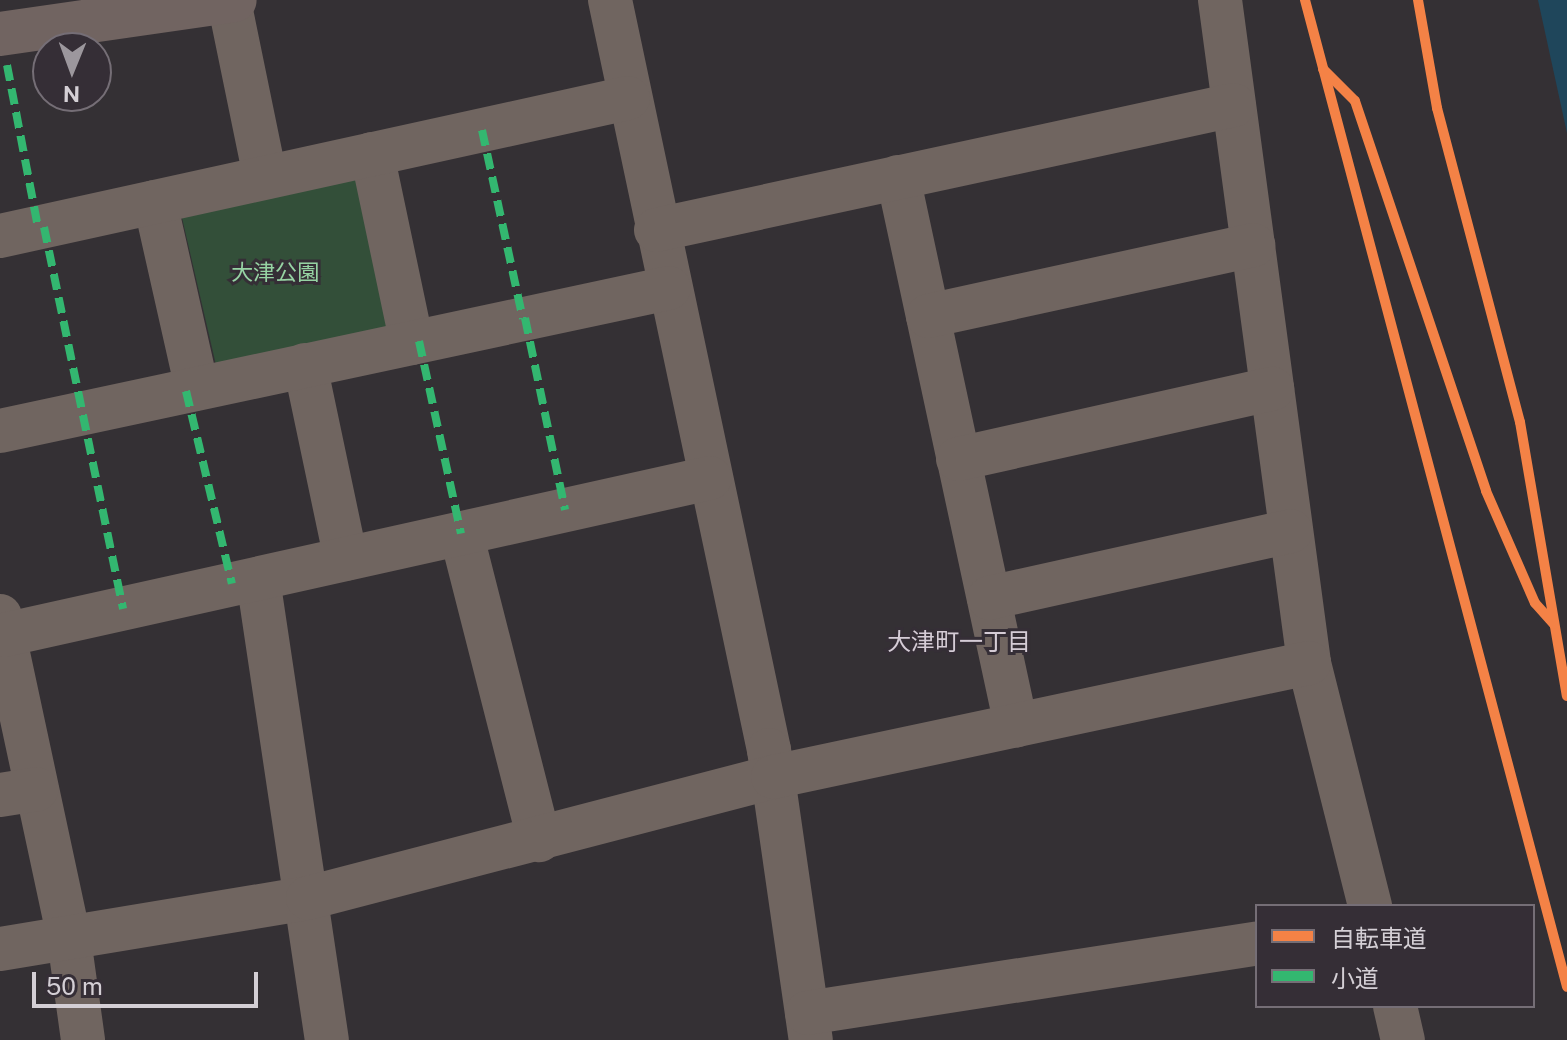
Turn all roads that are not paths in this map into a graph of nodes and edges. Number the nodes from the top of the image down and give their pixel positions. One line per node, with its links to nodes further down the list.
1 (232, 0): 4 (main road); 8 (street)
2 (610, 0): 5 (street)
3 (1220, 0): 6 (street)
4 (0, 34)
5 (628, 98): 7 (street); 11 (street)
6 (1234, 105): 9 (street); 13 (street)
7 (372, 154): 8 (street); 16 (street)
8 (265, 177): 10 (street)
9 (898, 177): 11 (street); 15 (street)
10 (155, 202): 12 (street); 18 (street)
11 (656, 230): 14 (street)
12 (0, 236)
13 (1253, 245): 15 (street); 19 (street)
14 (669, 288): 16 (street); 22 (street)
15 (928, 316): 21 (street)
16 (412, 343): 17 (street)
17 (305, 365): 18 (street); 25 (street)
18 (197, 388): 20 (street)
19 (1272, 389): 21 (street); 23 (street)
20 (0, 431)
21 (958, 459): 27 (street)
22 (710, 478): 24 (street); 31 (street)
23 (1291, 531): 27 (street); 29 (street)
24 (461, 533): 25 (street); 33 (street)
25 (346, 559): 26 (street)
26 (258, 579): 28 (street); 34 (street)
27 (989, 598): 30 (street)
28 (2, 626): 32 (street)
29 (1309, 663): 30 (street); 35 (street)
30 (1016, 725): 31 (street)
31 (773, 777): 33 (street); 40 (street)
32 (19, 792): 36 (street)
33 (539, 840): 34 (street)
34 (308, 898): 36 (street); 42 (street)
35 (1369, 904)
36 (69, 939): 38 (street); 41 (street)
37 (1255, 943): 40 (street)
38 (0, 949)
39 (1395, 1008): 43 (street)
40 (809, 1026)
41 (83, 1040)
42 (327, 1040)
43 (1403, 1040)

